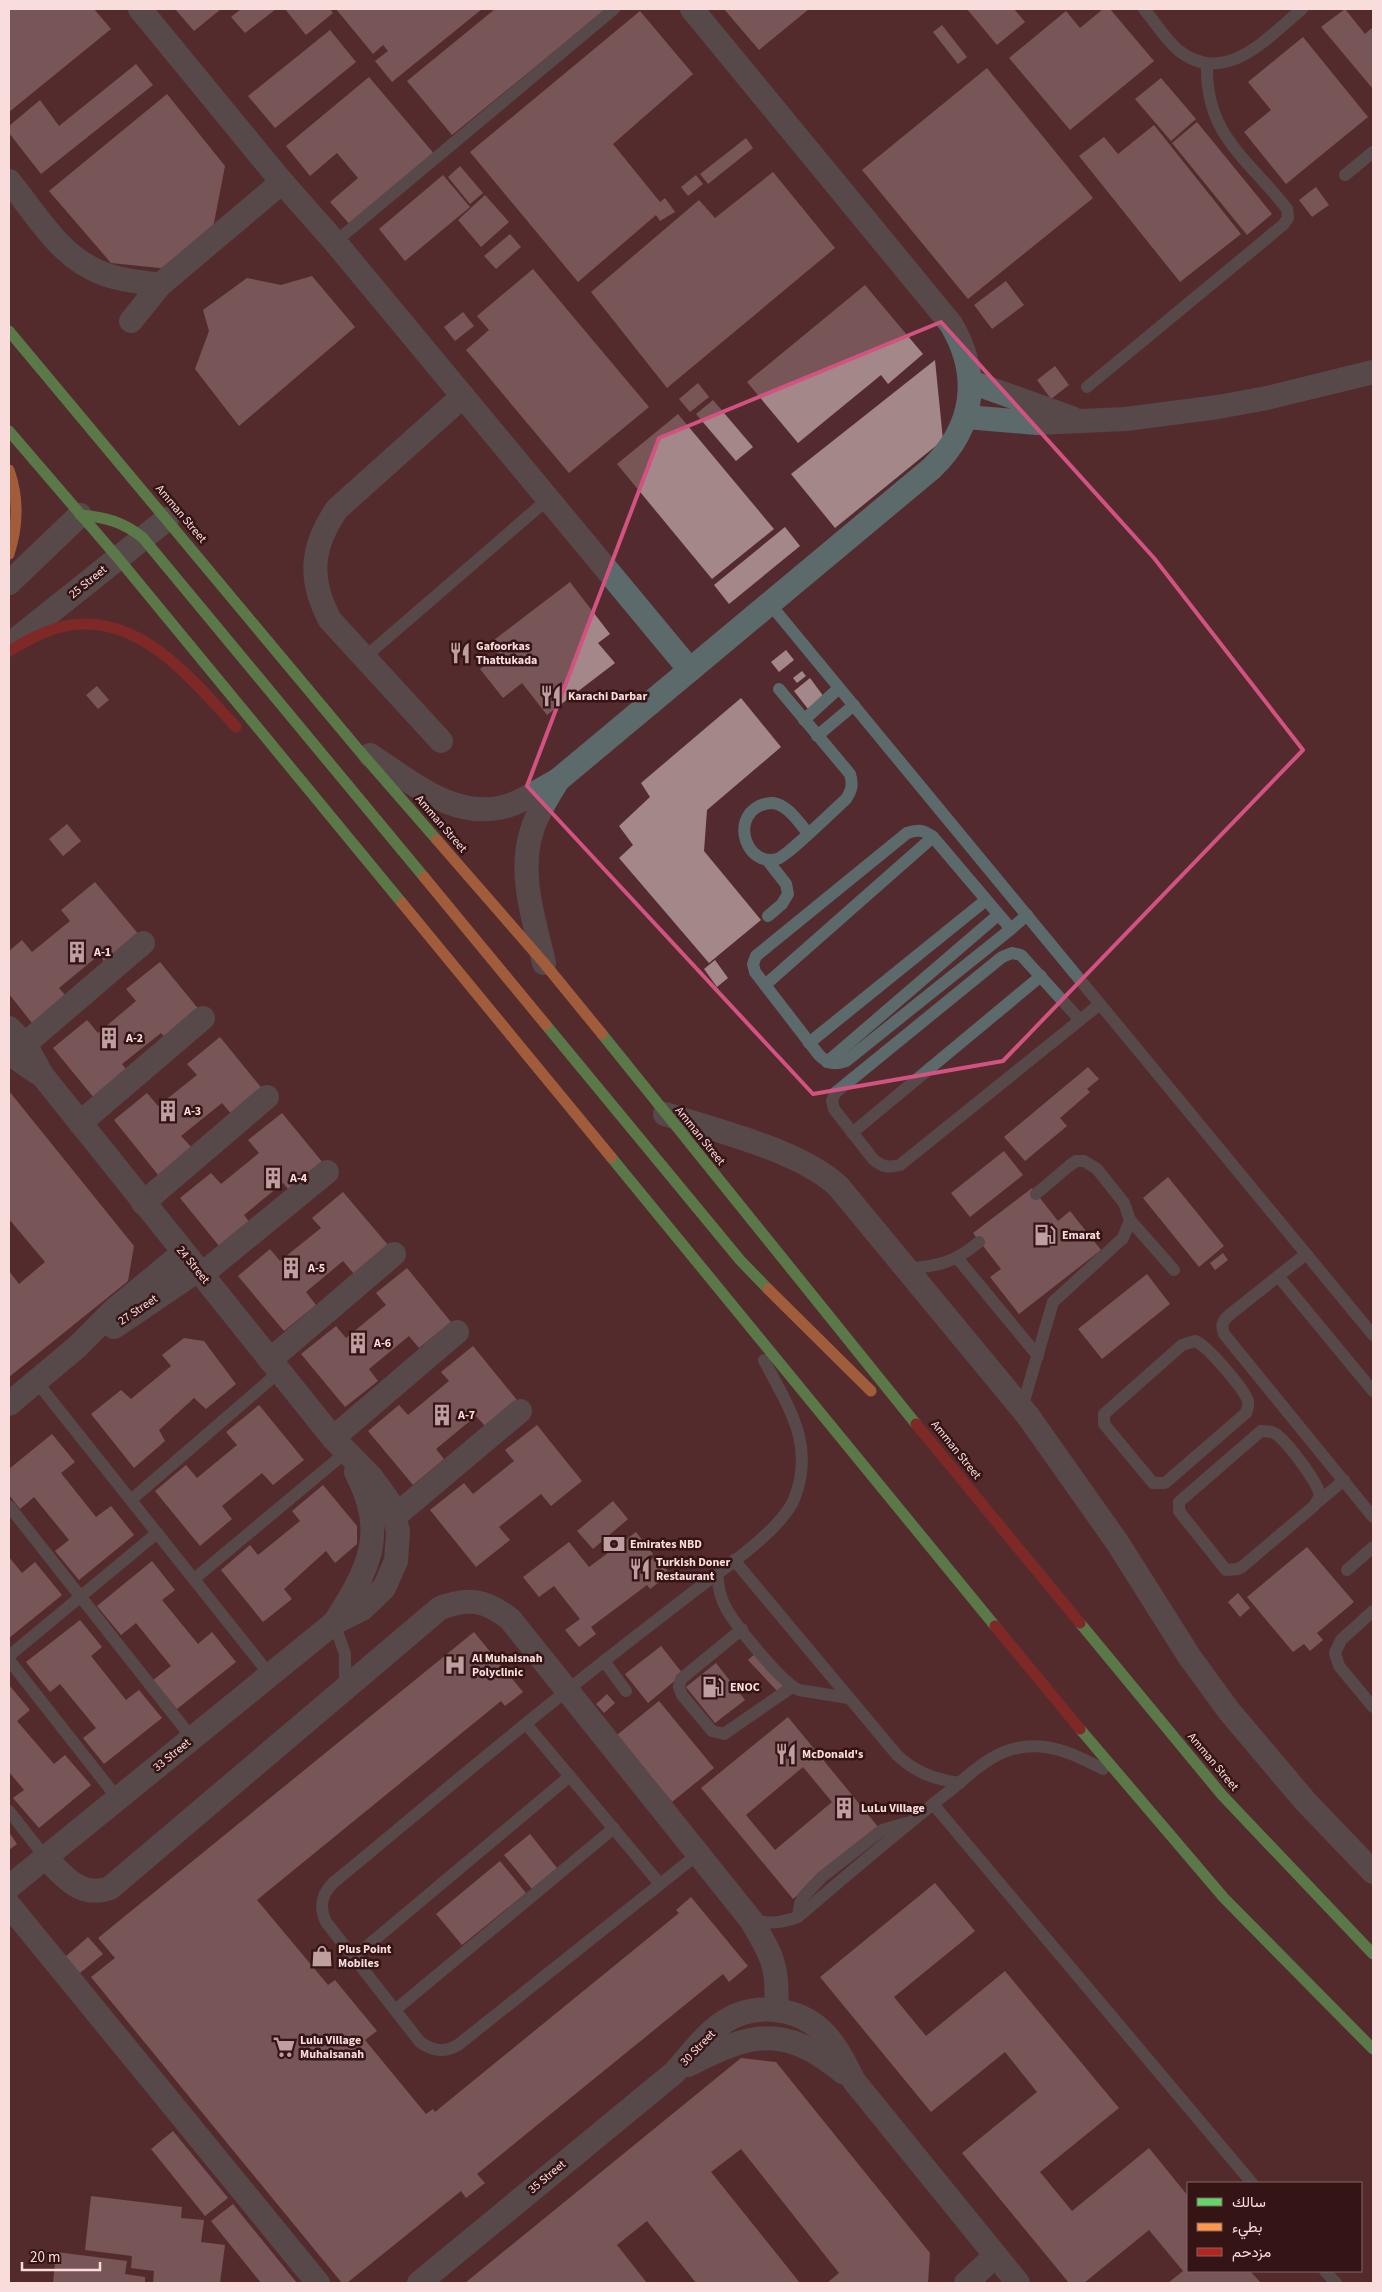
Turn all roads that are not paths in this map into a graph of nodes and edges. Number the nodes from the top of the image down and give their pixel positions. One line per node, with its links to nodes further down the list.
1 (140, 9): 10 (street)
2 (614, 9): 11 (lane)
3 (692, 9): 16 (street)
4 (1144, 9): 6 (lane)
5 (1302, 9): 6 (lane)
6 (1207, 64): 17 (lane)
7 (1373, 152): 8 (lane)
8 (1345, 175)
9 (9, 181): 12 (street)
10 (282, 182): 11 (street); 12 (street)
11 (335, 242): 18 (street)
12 (160, 285): 13 (street)
13 (130, 321)
14 (9, 331): 25 (main road, Amman Street)
15 (1373, 372): 20 (street)
16 (971, 382): 19 (street); 20 (street)
17 (1087, 387)
18 (463, 396): 23 (street); 33 (street)
19 (966, 417): 20 (street); 30 (street)
20 (1083, 422)
21 (9, 430): 24 (main road)
22 (9, 470): 27 (main road)
23 (548, 499): 33 (lane); 34 (street)
24 (80, 515): 26 (main road); 28 (main road); 29 (street)
25 (167, 519): 26 (street, 25 Street); 42 (main road, Amman Street)
26 (143, 538): 28 (street, 25 Street); 91 (main road)
27 (9, 554)
28 (118, 558): 31 (street, 25 Street); 45 (main road)
29 (9, 582)
30 (770, 604): 34 (street); 35 (lane)
31 (9, 646)
32 (9, 651): 40 (main road)
33 (365, 657): 41 (street)
34 (690, 670): 44 (street)
35 (839, 688): 37 (lane); 38 (lane)
36 (779, 690): 38 (lane)
37 (854, 705): 39 (lane); 51 (lane)
38 (804, 720): 39 (lane)
39 (817, 736): 46 (lane)
40 (245, 737)
41 (441, 741)
42 (357, 748): 44 (street); 55 (main road, Amman Street)
43 (270, 761): 45 (main road)
44 (558, 780): 55 (street)
45 (305, 785): 80 (main road)
46 (808, 833): 48 (lane); 48 (lane)
47 (933, 837): 49 (lane); 57 (lane); 57 (lane)
48 (768, 861): 52 (lane)
49 (986, 900): 50 (lane); 62 (lane)
50 (998, 915): 53 (lane); 63 (lane)
51 (1027, 915): 53 (lane); 58 (lane)
52 (768, 916)
53 (1010, 929): 63 (lane)
54 (143, 943): 61 (street)
55 (544, 963): 65 (main road, Amman Street)
56 (1041, 976): 60 (lane); 67 (lane); 67 (lane)
57 (765, 985): 62 (lane)
58 (1100, 1004): 60 (lane); 74 (lane)
59 (203, 1018): 66 (street)
60 (1080, 1020): 67 (lane)
61 (14, 1042): 66 (street, 24 Street)
62 (809, 1043): 63 (lane)
63 (826, 1062)
64 (267, 1097): 70 (street)
65 (665, 1114): 77 (street); 91 (main road, Amman Street)
66 (80, 1123): 70 (street, 24 Street)
67 (852, 1133)
68 (328, 1172): 76 (street, 27 Street)
69 (1036, 1194): 71 (lane)
70 (143, 1202): 76 (street, 24 Street)
71 (1130, 1220): 78 (lane); 83 (lane)
72 (979, 1242): 75 (lane)
73 (394, 1254): 84 (street)
74 (1306, 1254): 79 (lane); 82 (lane)
75 (958, 1259): 77 (lane); 83 (lane)
76 (194, 1266): 84 (street, 24 Street); 85 (street, 27 Street)
77 (905, 1269): 88 (street)
78 (1174, 1270)
79 (1278, 1276): 86 (lane); 94 (lane)
80 (738, 1311): 102 (lane); 123 (main road)
81 (456, 1332): 92 (street)
82 (1373, 1335)
83 (1038, 1356): 88 (lane)
84 (275, 1366): 92 (street, 24 Street); 95 (lane)
85 (36, 1381): 87 (street, 27 Street); 95 (lane)
86 (1373, 1391)
87 (9, 1404)
88 (1022, 1408): 131 (street)
89 (520, 1411): 99 (street)
90 (1226, 1432): 90 (lane); 93 (lane)
91 (931, 1442): 136 (main road, Amman Street)
92 (339, 1446): 99 (street, 33 Street); 105 (lane); 108 (street, 33 Street)
93 (1239, 1448): 96 (lane); 96 (lane)
94 (1344, 1480): 96 (lane); 98 (lane)
95 (131, 1500): 100 (lane)
96 (1318, 1502)
97 (9, 1506): 106 (lane)
98 (1373, 1517)
99 (394, 1518): 108 (street, 33 Street)
100 (157, 1534): 105 (lane); 106 (lane)
101 (1373, 1548): 103 (lane)
102 (734, 1560): 104 (lane); 118 (lane)
103 (1347, 1570)
104 (716, 1574): 109 (lane); 112 (lane)
105 (194, 1579): 113 (lane)
106 (80, 1597): 110 (lane); 121 (lane)
107 (1373, 1611): 119 (lane)
108 (334, 1623): 113 (street, 33 Street); 114 (lane)
109 (742, 1629): 115 (lane); 115 (lane)
110 (9, 1656)
111 (9, 1660): 125 (lane)
112 (604, 1661): 116 (lane); 117 (lane)
113 (270, 1675): 121 (street, 33 Street)
114 (345, 1687): 116 (street); 130 (street)
115 (792, 1687): 118 (lane)
116 (567, 1690): 120 (lane); 129 (street)
117 (626, 1692)
118 (848, 1698): 124 (lane)
119 (1373, 1707)
120 (526, 1724): 122 (lane); 137 (lane)
121 (192, 1738): 125 (street, 33 Street)
122 (570, 1776): 128 (lane); 137 (lane)
123 (1121, 1778): 124 (lane); 140 (main road)
124 (960, 1782): 126 (lane)
125 (118, 1798): 130 (street, 33 Street)
126 (933, 1804): 135 (lane); 143 (lane)
127 (9, 1811): 130 (lane)
128 (614, 1828): 132 (lane); 138 (lane)
129 (698, 1854): 132 (lane); 135 (street)
130 (45, 1857): 133 (street, 33 Street)
131 (1373, 1872)
132 (660, 1884): 138 (lane)
133 (9, 1887)
134 (9, 1905): 147 (street)
135 (751, 1920): 139 (street)
136 (1373, 1954)
137 (354, 1957): 138 (lane)
138 (395, 2010)
139 (776, 2010): 141 (street, 30 Street); 142 (street, 30 Street)
140 (1373, 2049)
141 (676, 2072): 142 (street, 30 Street); 148 (street, 35 Street)
142 (854, 2081): 144 (street, 30 Street)
143 (1251, 2182)
144 (996, 2256): 146 (street, 30 Street); 149 (street)
145 (1326, 2272): 150 (lane)
146 (1009, 2280)
147 (318, 2283)
148 (419, 2283)
149 (966, 2283)
150 (1336, 2283)

